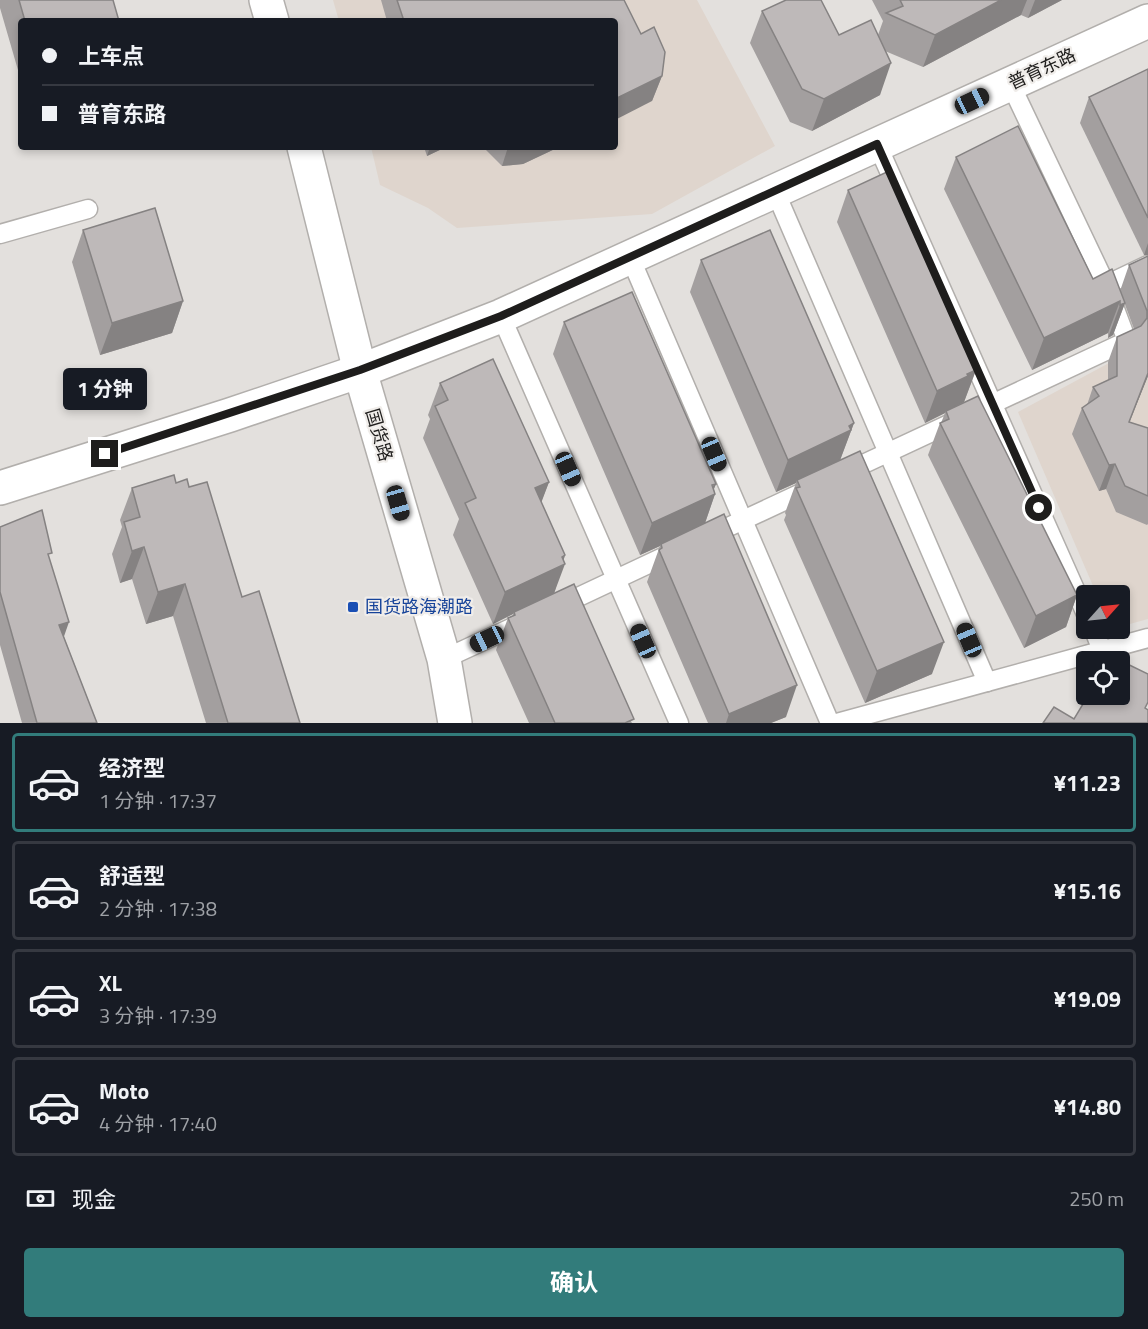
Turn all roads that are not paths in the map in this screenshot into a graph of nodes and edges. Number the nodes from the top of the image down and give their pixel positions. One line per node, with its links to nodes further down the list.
1 (266, 0): 2 (street)
2 (271, 18)
3 (1148, 21): 4 (street, 普育东路)
4 (1011, 83): 5 (street, 普育东路); 12 (lane)
5 (877, 144): 7 (street, 普育东路); 15 (lane)
6 (305, 150): 14 (street, 国货路)
7 (775, 191): 10 (street, 普育东路); 16 (lane)
8 (88, 209): 9 (lane)
9 (0, 234)
10 (630, 257): 13 (street, 普育东路); 18 (lane)
11 (1148, 265): 12 (lane)
12 (1106, 285): 15 (lane)
13 (501, 316): 14 (street, 普育东路); 19 (lane)
14 (360, 370): 17 (street, 普育东路); 24 (street, 国货路)
15 (992, 404): 16 (lane); 20 (lane)
16 (888, 453): 18 (lane); 25 (lane)
17 (0, 488)
18 (742, 520): 19 (lane); 28 (lane)
19 (616, 579): 24 (lane); 27 (lane)
20 (1076, 592)
21 (1148, 638): 23 (lane)
22 (1098, 639): 23 (lane)
23 (1102, 650): 25 (lane)
24 (444, 660): 26 (street, 国货路)
25 (987, 682): 29 (lane)
26 (455, 723)
27 (679, 723)
28 (830, 723)
29 (837, 723)

